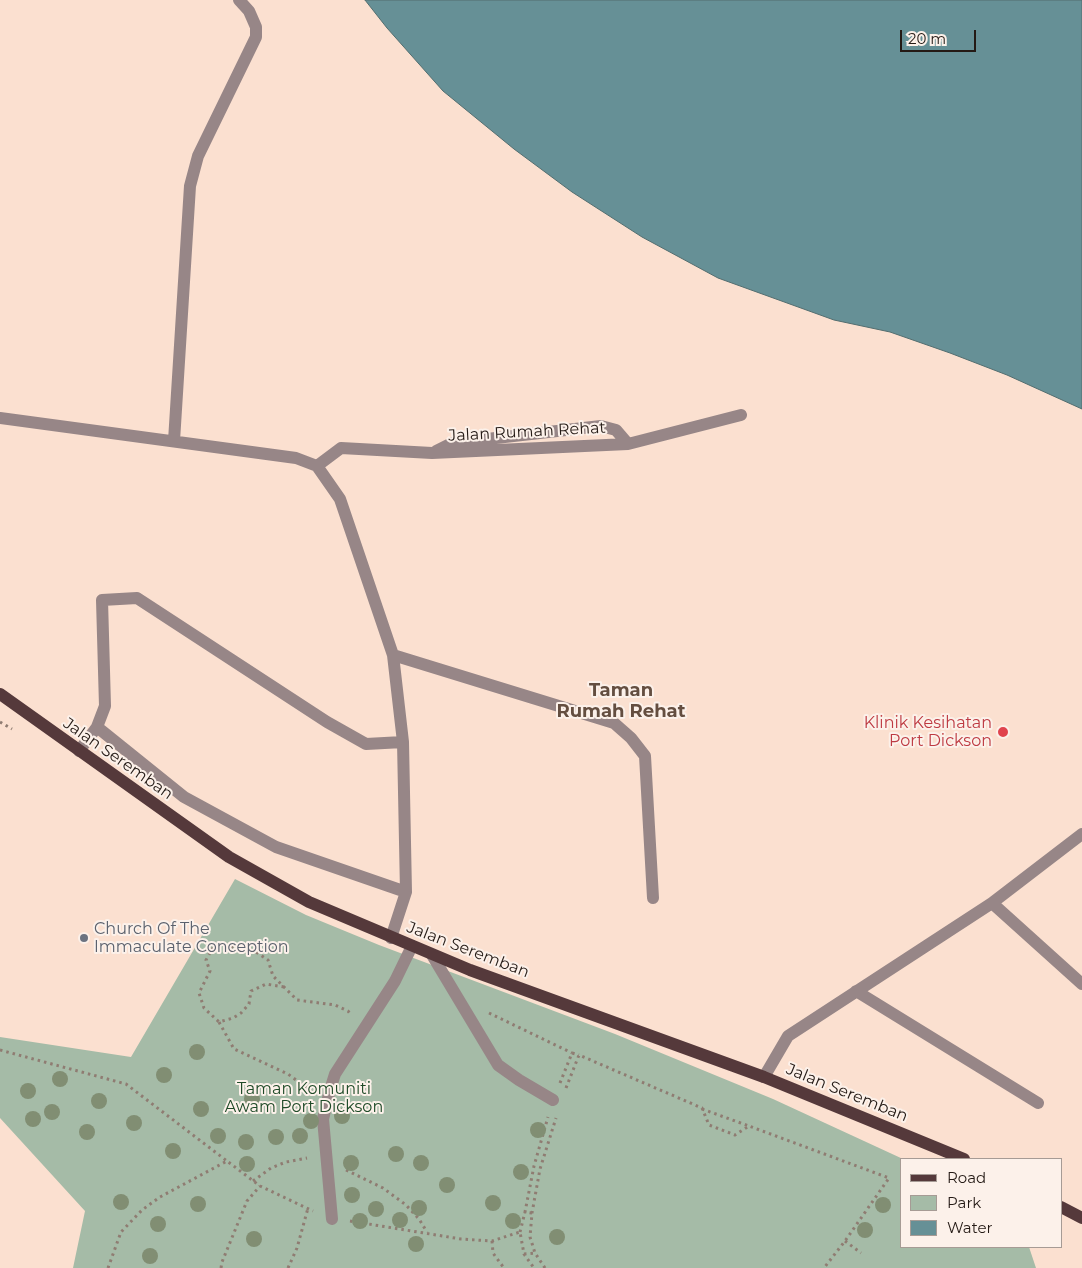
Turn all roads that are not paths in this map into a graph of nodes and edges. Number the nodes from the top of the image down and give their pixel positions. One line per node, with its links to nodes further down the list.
1 (239, 0): 4 (street)
2 (741, 415): 5 (street, Jalan Rumah Rehat)
3 (0, 418): 4 (street)
4 (174, 441): 7 (street)
5 (628, 444): 6 (street, Jalan Rumah Rehat); 6 (street)
6 (432, 453): 7 (street, Jalan Rumah Rehat)
7 (317, 466): 8 (street)
8 (393, 656): 11 (street); 15 (street)
9 (0, 694): 12 (main road, Jalan Seremban)
10 (97, 727): 11 (street); 12 (street); 14 (street)
11 (404, 742): 14 (street)
12 (79, 751): 17 (main road, Jalan Seremban)
13 (1082, 834): 16 (street)
14 (406, 892): 17 (street)
15 (653, 898)
16 (992, 903): 20 (street); 21 (street)
17 (391, 938): 18 (main road, Jalan Seremban)
18 (412, 946): 19 (main road, Jalan Seremban); 28 (street)
19 (432, 955): 22 (main road, Jalan Seremban); 23 (street)
20 (1082, 984)
21 (856, 991): 22 (street); 24 (street)
22 (764, 1077): 25 (main road, Jalan Seremban)
23 (558, 1097)
24 (1038, 1103)
25 (962, 1158)
26 (1062, 1208): 27 (main road)
27 (1082, 1218)
28 (332, 1219)

